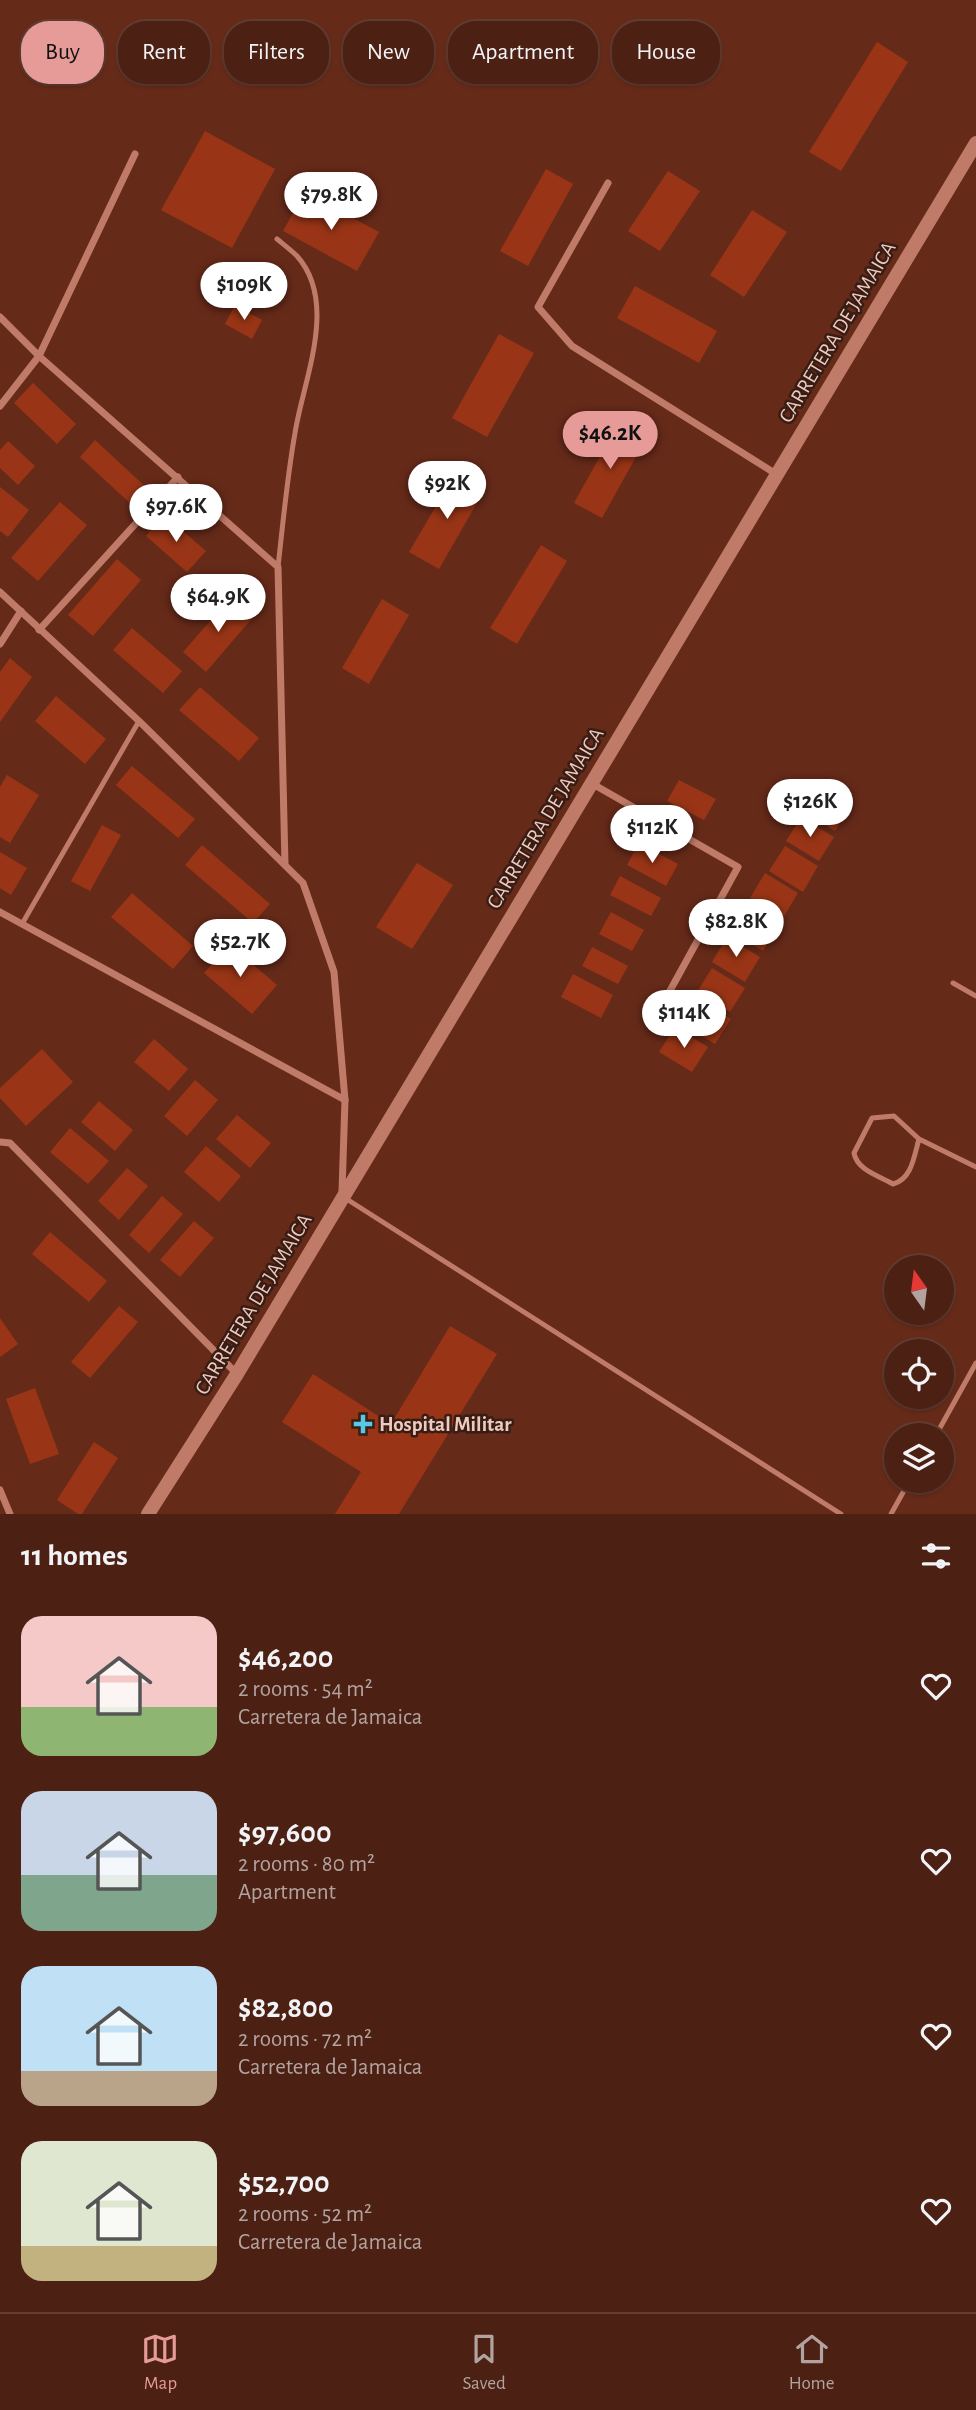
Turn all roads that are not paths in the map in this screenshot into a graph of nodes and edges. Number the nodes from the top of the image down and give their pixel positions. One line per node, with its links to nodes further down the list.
1 (976, 143): 8 (main road, CARRETERA DE JAMAICA)
2 (135, 154): 6 (street)
3 (608, 183): 8 (street)
4 (277, 239): 10 (lane)
5 (0, 317): 6 (street)
6 (39, 356): 7 (street); 9 (street)
7 (0, 407)
8 (776, 474): 16 (main road, CARRETERA DE JAMAICA)
9 (178, 477): 10 (street); 13 (street)
10 (278, 568): 17 (street)
11 (0, 592): 12 (street)
12 (21, 611): 13 (street); 14 (street)
13 (39, 630): 15 (street)
14 (0, 644)
15 (139, 721): 17 (street); 19 (lane)
16 (590, 783): 22 (street); 27 (main road, CARRETERA DE JAMAICA)
17 (285, 864): 23 (street)
18 (0, 912): 19 (street)
19 (22, 924): 23 (street)
20 (953, 983): 21 (lane)
21 (976, 996)
22 (655, 1018)
23 (345, 1100): 27 (street)
24 (919, 1139): 24 (lane); 26 (lane)
25 (0, 1142): 29 (street)
26 (976, 1167)
27 (342, 1196): 29 (main road, CARRETERA DE JAMAICA); 35 (lane)
28 (976, 1363): 30 (lane)
29 (237, 1374): 34 (main road, CARRETERA DE JAMAICA)
30 (943, 1423)
31 (0, 1490): 33 (street)
32 (903, 1493): 36 (lane)
33 (10, 1514)
34 (148, 1514)
35 (841, 1514)
36 (891, 1514)

